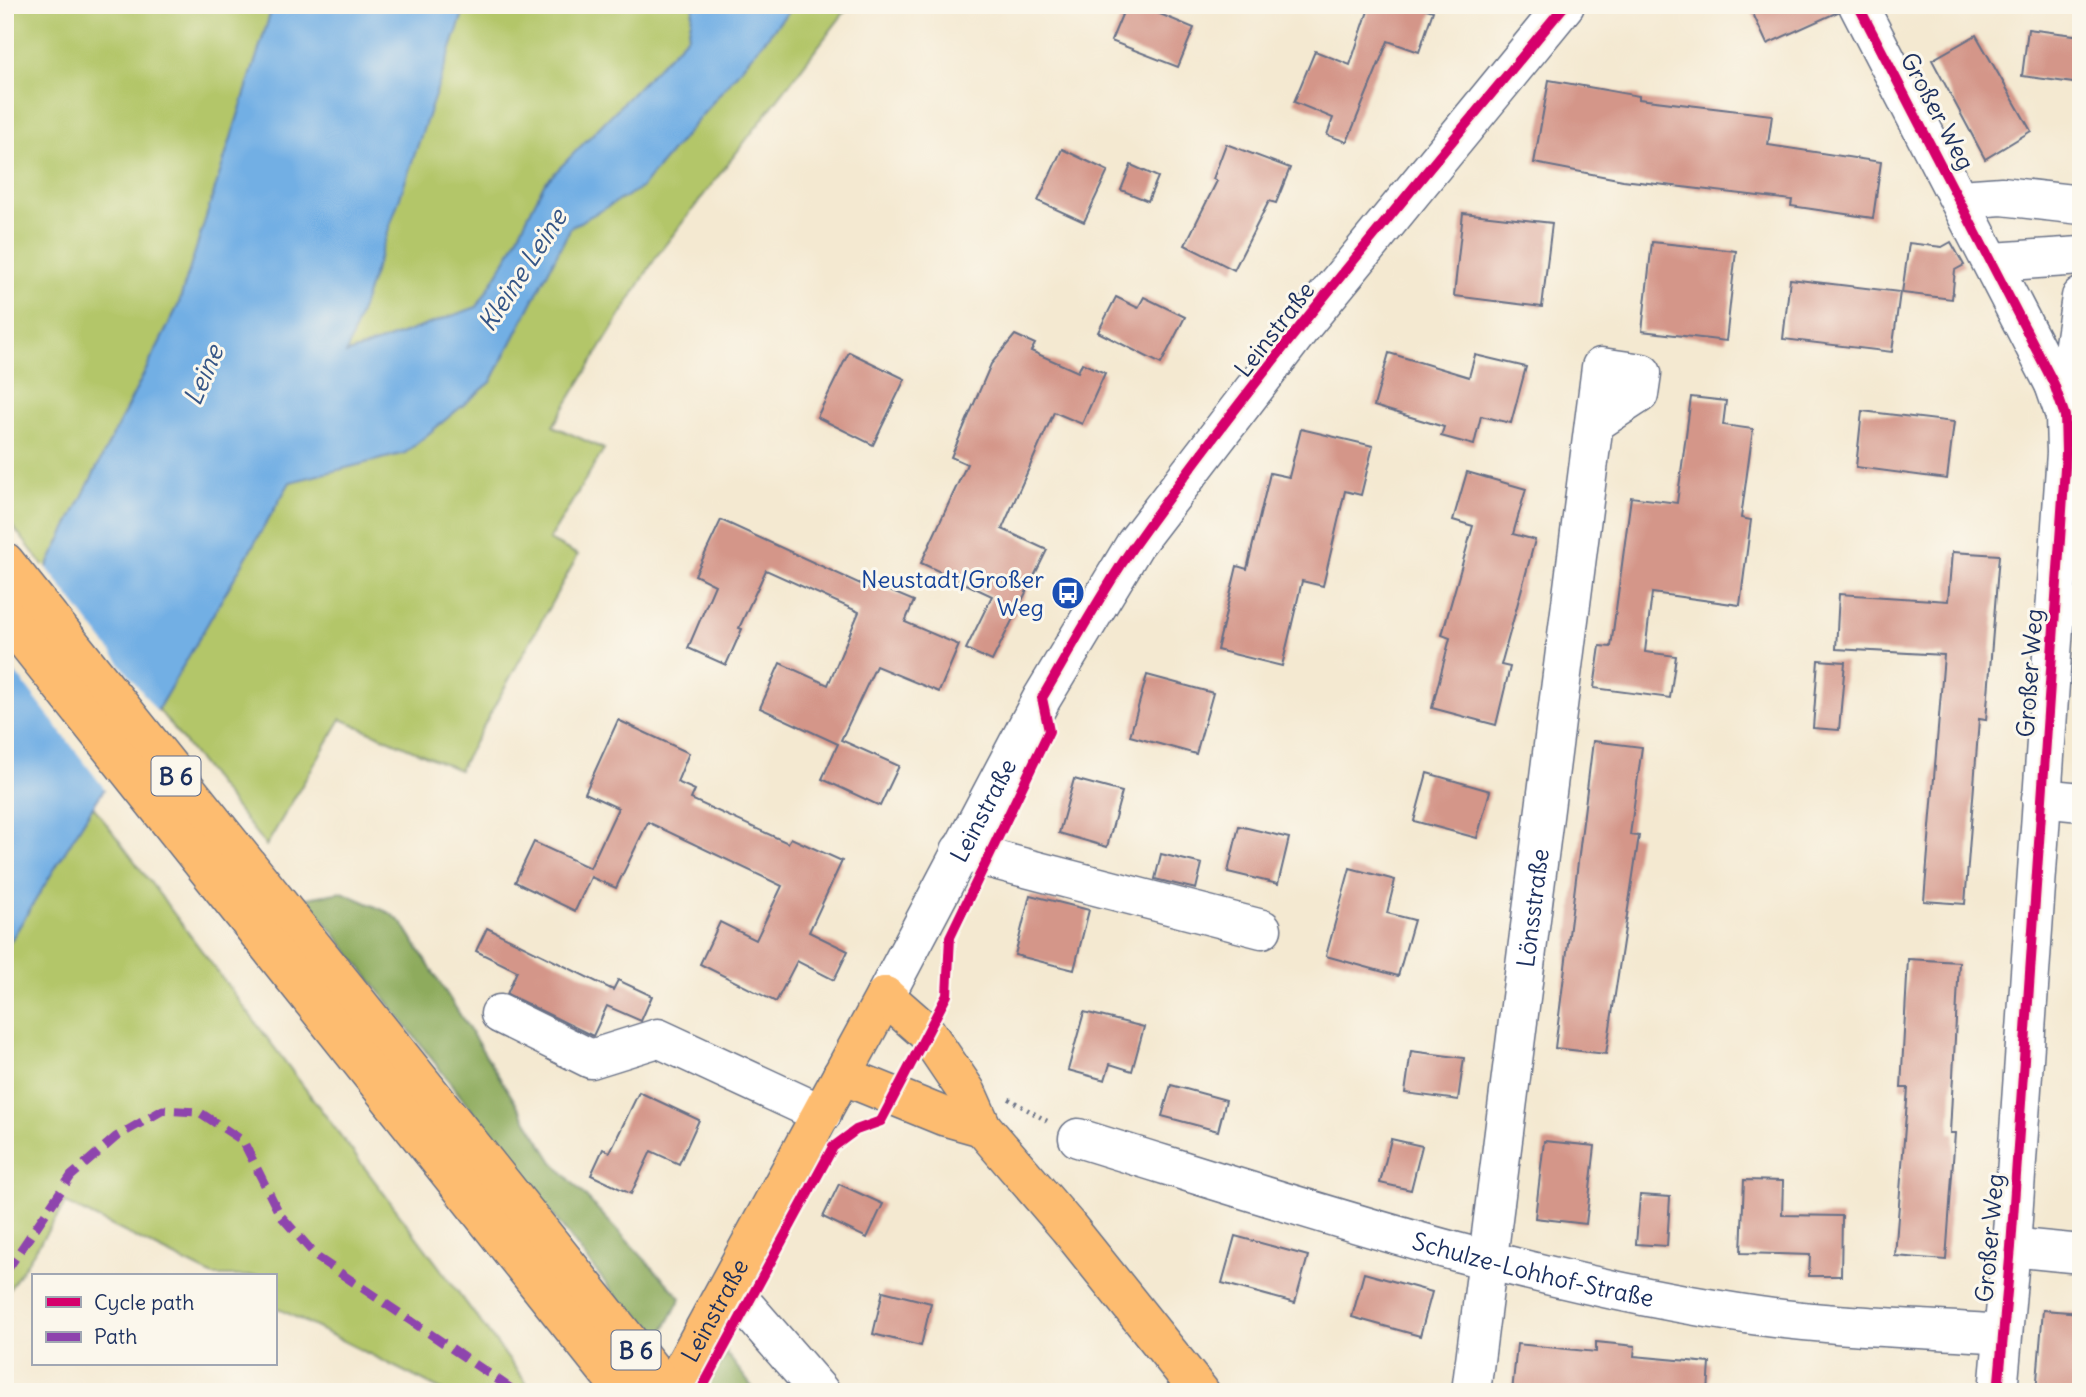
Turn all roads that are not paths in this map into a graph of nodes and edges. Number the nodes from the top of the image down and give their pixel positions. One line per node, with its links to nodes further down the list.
1 (1565, 5): 14 (street, Leinstraße)
2 (1858, 5): 3 (street, Großer Weg)
3 (1960, 199): 4 (street); 6 (street, Großer Weg)
4 (2081, 205)
5 (2081, 256): 6 (street)
6 (1993, 262): 8 (street, Großer Weg)
7 (2081, 297): 8 (street)
8 (2054, 384): 12 (street, Großer Weg)
9 (1595, 423): 24 (street, Lönsstraße)
10 (5, 562): 26 (main road, B 6)
11 (5, 615): 26 (main road, B 6)
12 (2041, 798): 13 (street); 22 (street, Großer Weg)
13 (2081, 802)
14 (960, 851): 15 (street); 16 (street, Leinstraße)
15 (1262, 929)
16 (885, 996): 18 (main road, Leinstraße); 20 (main road)
17 (500, 1014): 19 (street)
18 (842, 1075): 19 (main road, Leinstraße); 20 (main road)
19 (822, 1114): 25 (main road, Leinstraße)
20 (982, 1127): 31 (main road)
21 (1078, 1138): 24 (street, Schulze-Lohhof-Straße)
22 (2011, 1247): 23 (street); 27 (street, Großer Weg)
23 (2081, 1254)
24 (1486, 1261): 27 (street, Schulze-Lohhof-Straße); 32 (street, Lönsstraße)
25 (726, 1290): 29 (main road, Leinstraße); 30 (street)
26 (591, 1322): 28 (main road, B 6); 29 (main road, B 6)
27 (2002, 1334): 33 (street, Großer Weg)
28 (624, 1392)
29 (670, 1392)
30 (820, 1392)
31 (1200, 1392)
32 (1471, 1392)
33 (1998, 1392)

